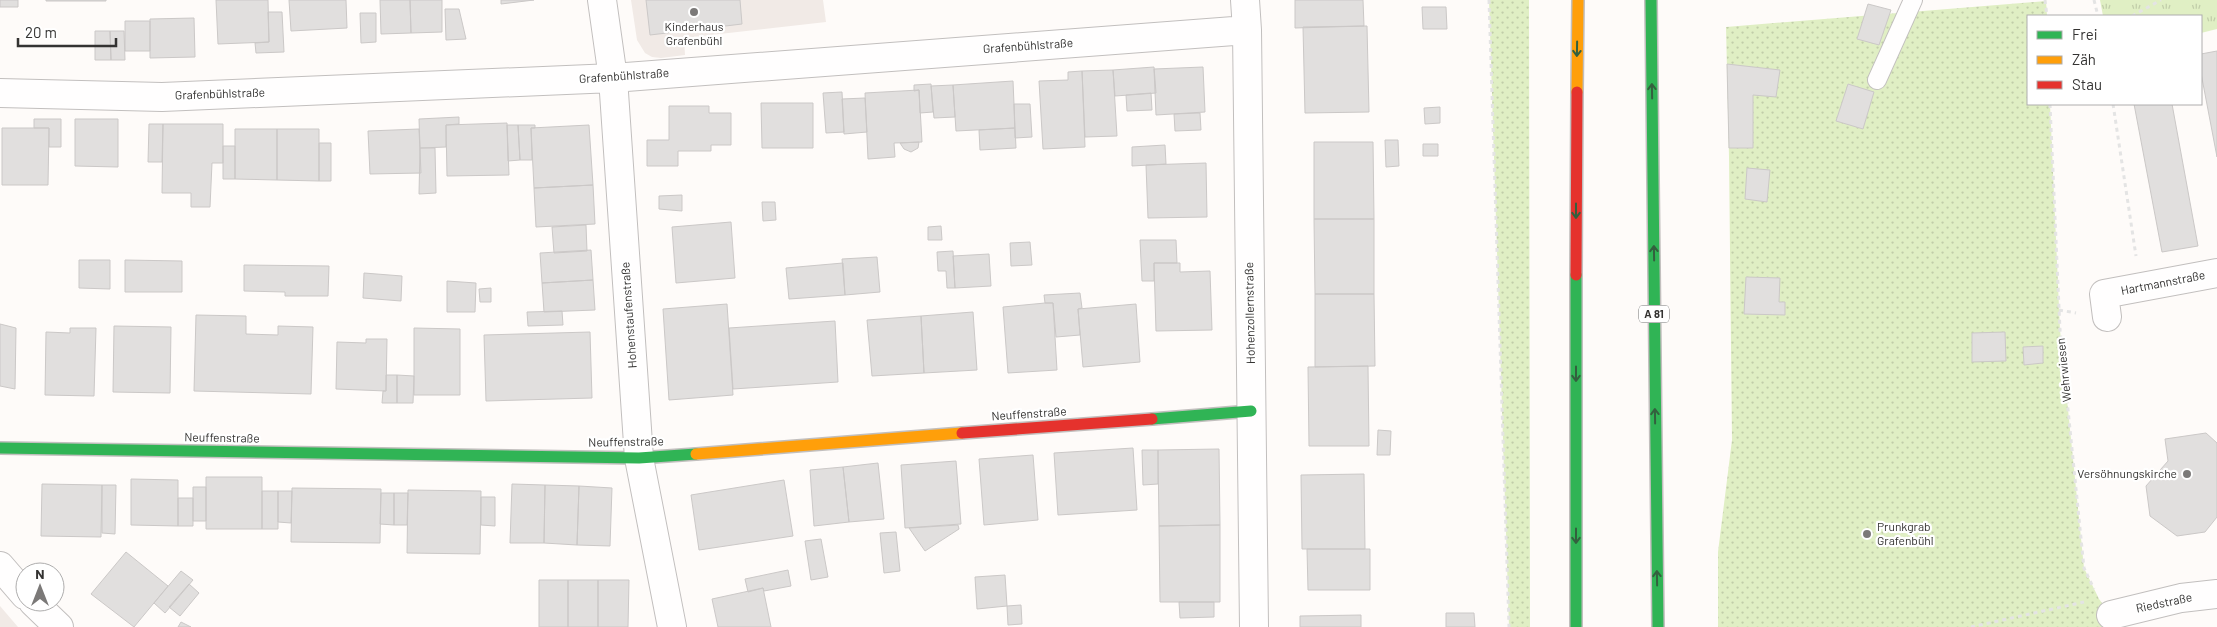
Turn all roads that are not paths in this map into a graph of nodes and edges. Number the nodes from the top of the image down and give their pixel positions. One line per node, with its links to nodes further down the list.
1 (602, 0): 7 (street, Hohenstaufenstraße)
2 (1244, 0): 6 (street, Hohenzollernstraße)
3 (1578, 0): 23 (main road, one-way to 23)
4 (1651, 0): 24 (main road, A 81, one-way to 4)
5 (1913, 0): 8 (lane)
6 (1247, 30): 7 (street, Grafenbühlstraße); 12 (street, Hohenzollernstraße)
7 (613, 78): 9 (street, Grafenbühlstraße); 14 (street, Hohenstaufenstraße)
8 (1876, 80)
9 (0, 94)
10 (2217, 273): 11 (street, Hartmannstraße)
11 (2107, 317)
12 (1251, 411): 14 (main road, Neuffenstraße); 22 (street, Hohenzollernstraße)
13 (0, 448): 14 (main road, Neuffenstraße)
14 (639, 458): 21 (street, Hohenstaufenstraße)
15 (0, 566): 16 (street)
16 (15, 583)
17 (2217, 594): 18 (street, Riedstraße)
18 (2105, 607)
19 (43, 612): 20 (street)
20 (59, 627)
21 (672, 627)
22 (1254, 627)
23 (1576, 627)
24 (1658, 627)

